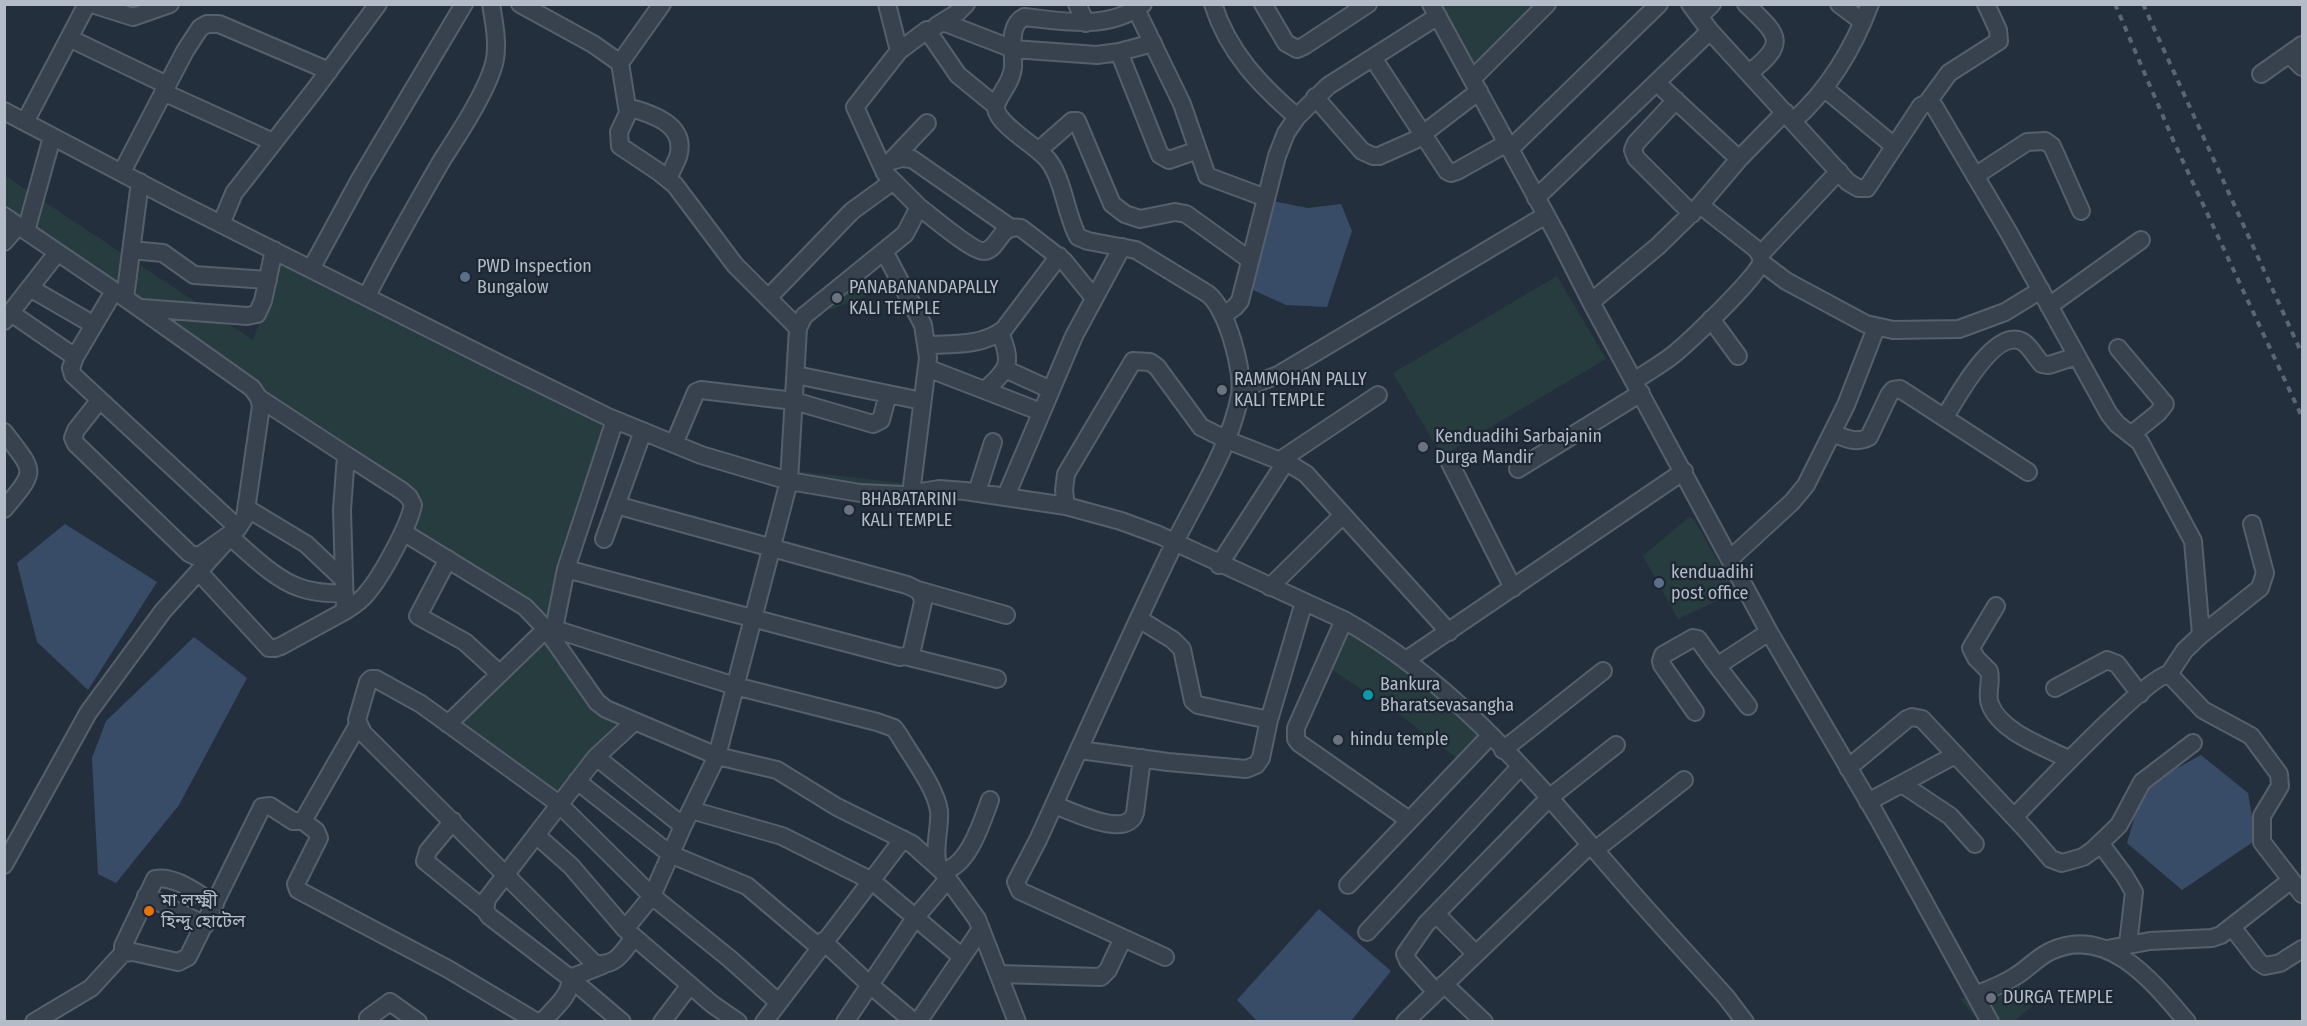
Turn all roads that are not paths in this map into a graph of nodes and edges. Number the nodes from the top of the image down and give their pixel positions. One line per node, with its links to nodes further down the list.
1 (87, 4): 29 (street)
2 (92, 4): 3 (street)
3 (170, 4)
4 (378, 4): 38 (street)
5 (464, 4): 89 (street)
6 (491, 4): 94 (street)
7 (520, 4): 36 (street)
8 (662, 4): 36 (street)
9 (888, 4): 33 (street)
10 (966, 4): 24 (street)
11 (1077, 4): 26 (street)
12 (1213, 4): 51 (street)
13 (1263, 4): 14 (street)
14 (1368, 4)
15 (1547, 4): 42 (street)
16 (1659, 4): 58 (street)
17 (1746, 4): 39 (street)
18 (1839, 4): 25 (street)
19 (1870, 4): 25 (street)
20 (1986, 4): 47 (street)
21 (1139, 6): 26 (street); 30 (street)
22 (1701, 8): 28 (street)
23 (1435, 10): 35 (street); 42 (street)
24 (943, 22): 27 (street); 31 (street)
25 (1863, 22): 43 (street)
26 (1086, 23): 31 (street)
27 (927, 30): 33 (street); 48 (street)
28 (1710, 31): 39 (street); 41 (street)
29 (69, 38): 44 (street); 53 (street)
30 (1153, 43): 34 (street); 61 (street)
31 (1013, 49): 34 (street); 48 (street)
32 (2296, 50): 37 (street); 40 (street)
33 (899, 51): 63 (street)
34 (1119, 52): 61 (street)
35 (1372, 58): 45 (street); 55 (street)
36 (620, 63): 49 (street)
37 (2302, 67)
38 (329, 71): 44 (street); 57 (street)
39 (1749, 73): 52 (street)
40 (2261, 74)
41 (1657, 83): 46 (street); 71 (street)
42 (1476, 85): 55 (street); 58 (street)
43 (1824, 88): 52 (street); 59 (street)
44 (165, 89): 57 (street); 65 (street)
45 (1315, 97): 51 (street); 55 (street)
46 (1676, 100): 62 (street); 73 (street)
47 (1927, 103): 59 (street); 66 (street)
48 (996, 106): 60 (street)
49 (627, 107): 67 (street); 67 (street)
50 (4, 111): 53 (street)
51 (1297, 117): 70 (street)
52 (1789, 117): 62 (street); 64 (street)
53 (25, 122): 56 (street)
54 (927, 123): 63 (street)
55 (1424, 134): 58 (street)
56 (52, 137): 65 (street); 76 (street)
57 (273, 142): 77 (street)
58 (1508, 146): 71 (street)
59 (1894, 146): 64 (street)
60 (1039, 150): 81 (street); 88 (street)
61 (1198, 150): 70 (street)
62 (1739, 159): 73 (street)
63 (886, 163): 69 (street); 78 (street)
64 (1839, 171): 87 (street)
65 (122, 172): 68 (street)
66 (1975, 176): 74 (street); 92 (street)
67 (668, 179): 95 (street)
68 (140, 182): 77 (street); 82 (street)
69 (892, 182): 72 (street); 95 (street)
70 (1266, 198): 88 (street)
71 (1536, 198): 75 (street)
72 (919, 207): 78 (street); 84 (street)
73 (1696, 209): 87 (street); 97 (street)
74 (2081, 211)
75 (1546, 215): 97 (street); 116 (street)
76 (16, 224): 80 (street); 85 (street)
77 (221, 224): 83 (street)
78 (1011, 228): 86 (street)
79 (2141, 240): 98 (street)
80 (4, 242)
81 (1122, 247): 96 (street); 100 (street)
82 (131, 250): 90 (street); 93 (street)
83 (274, 250): 89 (street); 90 (street)
84 (884, 251): 104 (street); 107 (street)
85 (57, 253): 91 (street); 93 (street)
86 (1059, 256): 96 (street); 106 (street)
87 (1761, 259): 102 (street); 105 (street)
88 (1250, 261): 100 (street)
89 (311, 269): 94 (street)
90 (268, 280): 99 (street)
91 (30, 288): 101 (street); 103 (street)
92 (2040, 290): 98 (street); 105 (street)
93 (119, 294): 99 (street); 103 (street)
94 (367, 296): 127 (street)
95 (769, 297): 104 (street)
96 (1094, 298): 118 (street)
97 (1591, 302): 115 (street)
98 (2049, 306): 110 (street)
99 (139, 308): 121 (street)
100 (1224, 315): 116 (street)
101 (8, 317): 111 (street)
102 (1711, 319): 109 (street); 115 (street)
103 (94, 325): 111 (street)
104 (798, 328): 114 (street)
105 (1876, 328): 130 (street)
106 (1000, 332): 107 (street); 113 (street)
107 (927, 345): 112 (street)
108 (2118, 348): 131 (street)
109 (1738, 356)
110 (2077, 356): 126 (street); 131 (street)
111 (75, 357): 123 (street)
112 (927, 368): 117 (street); 124 (street)
113 (1005, 369): 117 (street); 118 (street)
114 (796, 375): 119 (street); 122 (street)
115 (1637, 387): 138 (street); 139 (street)
116 (1241, 389): 132 (street)
117 (986, 390): 125 (street)
118 (1051, 390): 125 (street)
119 (888, 394): 122 (street); 124 (street)
120 (1378, 395): 136 (street)
121 (259, 398): 135 (street); 148 (street)
122 (794, 400): 134 (street); 141 (street)
123 (99, 401): 152 (street); 152 (street)
124 (922, 401): 143 (street)
125 (1041, 412): 144 (street)
126 (1945, 417): 130 (street); 140 (street)
127 (615, 420): 128 (street); 159 (street)
128 (643, 431): 134 (street); 145 (street)
129 (4, 432): 147 (street)
130 (1832, 433): 156 (street)
131 (2132, 434): 175 (street)
132 (1227, 440): 136 (street); 146 (street); 154 (street)
133 (993, 442): 142 (street)
134 (674, 444): 141 (street)
135 (346, 455): 151 (street); 161 (street)
136 (1282, 462): 149 (street); 158 (street)
137 (1450, 463): 163 (street)
138 (1518, 469)
139 (1684, 471): 156 (street); 163 (street)
140 (2028, 472)
141 (789, 481): 143 (street); 155 (street)
142 (977, 492): 143 (street); 144 (street)
143 (910, 494)
144 (1006, 496): 146 (street)
145 (616, 505): 153 (street); 155 (street)
146 (1066, 506): 154 (street)
147 (4, 509)
148 (248, 509): 152 (street); 161 (street)
149 (1343, 514): 162 (street); 174 (street)
150 (2252, 525): 175 (street)
151 (403, 532): 157 (street); 167 (street)
152 (234, 533): 160 (street); 161 (street)
153 (604, 539)
154 (1174, 544): 158 (street); 170 (street)
155 (771, 549): 164 (street); 169 (street)
156 (1731, 558): 173 (street)
157 (448, 559): 172 (street); 180 (street)
158 (1219, 564): 162 (street)
159 (566, 569): 169 (street); 172 (street)
160 (199, 572): 167 (street); 224 (street)
161 (345, 587): 167 (street)
162 (1270, 587): 165 (street)
163 (1513, 588): 174 (street)
164 (918, 590): 168 (street); 176 (street)
165 (1304, 602): 171 (street); 188 (street)
166 (1996, 606): 201 (street)
167 (345, 611)
168 (1006, 615)
169 (753, 618): 176 (street); 183 (street)
170 (1139, 619): 188 (street); 195 (street)
171 (1344, 620): 177 (street); 214 (street)
172 (550, 629): 180 (street); 183 (street); 189 (street)
173 (1770, 632): 178 (street); 203 (street)
174 (1449, 633): 177 (street)
175 (2202, 635): 181 (street)
176 (905, 656): 182 (street)
177 (1406, 660): 192 (street)
178 (1715, 663): 186 (street); 187 (street)
179 (1603, 671): 196 (street)
180 (500, 674): 190 (street)
181 (2169, 674): 185 (street); 228 (street)
182 (997, 679)
183 (735, 686): 198 (street); 226 (street)
184 (2055, 688): 185 (street)
185 (2140, 694): 201 (street)
186 (1748, 706)
187 (1695, 712)
188 (1269, 720): 200 (street)
189 (634, 722): 198 (street); 199 (street)
190 (448, 724): 191 (street); 210 (street)
191 (358, 725): 215 (street); 216 (street)
192 (1490, 736): 196 (street); 214 (street)
193 (2193, 743): 220 (street)
194 (1616, 745): 207 (street)
195 (1080, 750): 200 (street); 211 (street)
196 (1503, 750): 202 (street)
197 (1955, 755): 203 (street); 206 (street); 213 (street)
198 (717, 756): 212 (street); 219 (street)
199 (596, 757): 205 (street); 217 (street)
200 (1142, 758): 211 (street)
201 (2070, 760): 213 (street)
202 (1520, 767): 207 (street); 240 (street)
203 (1848, 768): 209 (street)
204 (1684, 780): 222 (street)
205 (577, 781): 210 (street); 223 (street)
206 (1902, 783): 209 (street); 221 (street)
207 (1549, 798): 222 (street); 235 (street)
208 (990, 800): 226 (street)
209 (1868, 802): 257 (street)
210 (559, 804): 218 (street); 232 (street)
211 (1054, 805): 242 (street)
212 (691, 810): 217 (street); 227 (street)
213 (2014, 817): 220 (street)
214 (1409, 820): 229 (street)
215 (303, 821): 233 (street); 262 (street)
216 (453, 821): 225 (street); 234 (street)
217 (683, 825): 223 (street)
218 (537, 835): 225 (street); 241 (street)
219 (903, 839): 226 (street); 227 (street)
220 (2100, 843): 244 (street)
221 (1975, 844)
222 (1593, 847): 248 (street); 273 (street)
223 (670, 854): 232 (street); 243 (street)
224 (4, 865)
225 (507, 875): 234 (street); 251 (street)
226 (945, 875): 236 (street); 239 (street)
227 (872, 881): 236 (street); 243 (street)
228 (2290, 881): 230 (street); 238 (street)
229 (1348, 885)
230 (2302, 894)
231 (146, 896): 233 (street); 237 (street); 247 (street)
232 (652, 896): 241 (street); 258 (street)
233 (215, 904): 237 (street)
234 (485, 910): 253 (street)
235 (1436, 914): 248 (street); 256 (street)
236 (915, 918): 249 (street); 255 (street)
237 (205, 925): 247 (street)
238 (2232, 927): 244 (street); 246 (street)
239 (981, 928): 249 (street); 252 (street)
240 (1367, 932)
241 (629, 933): 251 (street); 254 (street)
242 (1123, 938): 250 (street); 252 (street)
243 (821, 944): 255 (street); 258 (street)
244 (2128, 944): 245 (street)
245 (2107, 949): 257 (street); 275 (street)
246 (2302, 949)
247 (123, 953): 260 (street)
248 (1476, 954): 256 (street)
249 (962, 957): 269 (street)
250 (1165, 957)
251 (603, 965): 253 (street)
252 (999, 974): 270 (street)
253 (570, 978): 263 (street); 264 (street)
254 (690, 985): 265 (street); 266 (street)
255 (870, 985): 268 (street); 269 (street)
256 (1439, 988): 271 (street); 272 (street)
257 (1976, 995): 274 (street)
258 (778, 1002): 267 (street)
259 (368, 1018): 261 (street)
260 (34, 1022)
261 (418, 1022)
262 (537, 1022)
263 (542, 1022)
264 (622, 1022)
265 (662, 1022)
266 (738, 1022)
267 (764, 1022)
268 (845, 1022)
269 (916, 1022)
270 (1017, 1022)
271 (1405, 1022)
272 (1484, 1022)
273 (1745, 1022)
274 (1990, 1022)
275 (2187, 1022)

